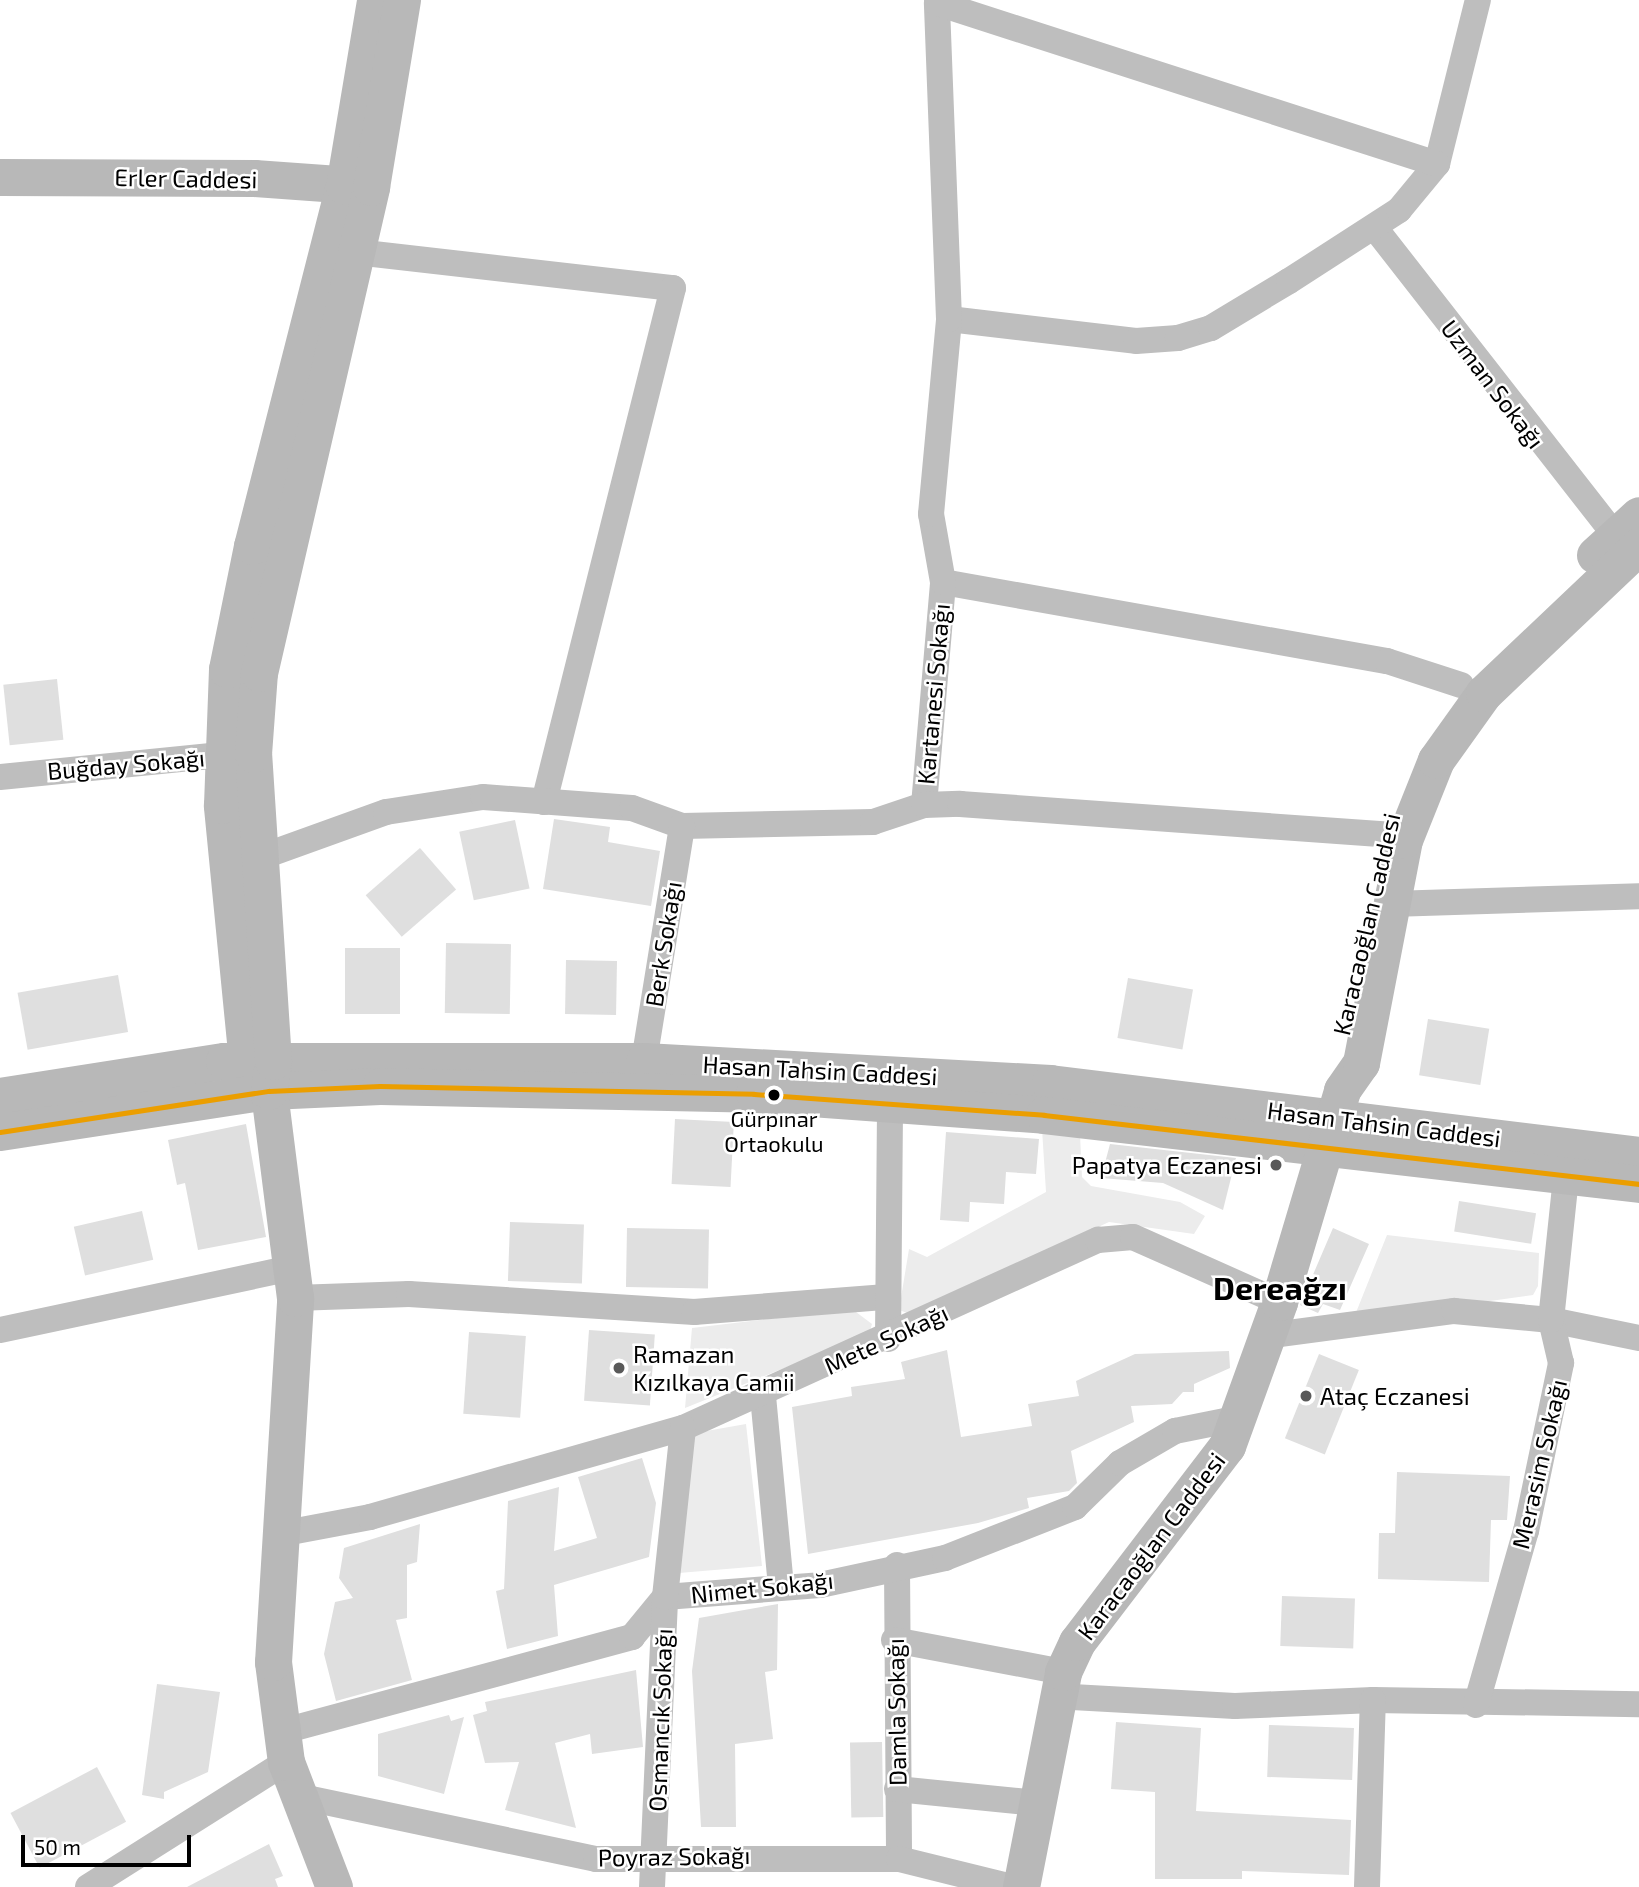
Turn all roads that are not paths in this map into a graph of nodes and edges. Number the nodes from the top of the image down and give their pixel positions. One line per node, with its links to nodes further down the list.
1 (375, 0): 6 (main road)
2 (402, 0): 6 (main road)
3 (1478, 0): 4 (street)
4 (1437, 164): 7 (street); 9 (street, Kartanesi Sokağı)
5 (0, 177): 6 (main road, Erler Caddesi)
6 (357, 186): 8 (main road); 13 (main road)
7 (1375, 228): 9 (street); 10 (street, Uzman Sokağı)
8 (356, 252): 13 (main road); 15 (street)
9 (949, 319): 11 (street, Kartanesi Sokağı)
10 (1631, 538): 12 (main road, Karacaoğlan Caddesi); 18 (main road, Karacaoğlan Caddesi)
11 (943, 582): 12 (street); 16 (street, Kartanesi Sokağı)
12 (1461, 685): 18 (main road, Karacaoğlan Caddesi)
13 (237, 755): 14 (street, Buğday Sokağı); 23 (main road)
14 (0, 777)
15 (544, 802): 17 (street); 19 (street)
16 (924, 806): 17 (street); 18 (street)
17 (682, 826): 22 (street, Berk Sokağı)
18 (1394, 835): 21 (main road, Karacaoğlan Caddesi); 26 (main road, Karacaoğlan Caddesi)
19 (275, 852)
20 (1639, 896): 21 (street)
21 (1391, 904): 26 (main road, Karacaoğlan Caddesi)
22 (644, 1061): 23 (main road, Hasan Tahsin Caddesi); 26 (main road, Hasan Tahsin Caddesi)
23 (263, 1071): 24 (main road, Hasan Tahsin Caddesi); 25 (main road, Hasan Tahsin Caddesi); 27 (main road, Hasan Tahsin Caddesi); 31 (main road)
24 (0, 1096)
25 (890, 1100): 26 (main road, Hasan Tahsin Caddesi); 32 (street)
26 (1335, 1118): 28 (main road, Hasan Tahsin Caddesi); 29 (main road, Hasan Tahsin Caddesi); 33 (main road, Karacaoğlan Caddesi)
27 (0, 1132)
28 (1639, 1155)
29 (1566, 1178): 30 (main road, Hasan Tahsin Caddesi); 34 (street, Merasim Sokağı)
30 (1639, 1184)
31 (294, 1283): 32 (street); 35 (street); 42 (main road)
32 (886, 1297): 38 (street)
33 (1279, 1302): 36 (main road, Karacaoğlan Caddesi); 38 (street, Mete Sokağı)
34 (1551, 1320): 36 (street); 37 (street); 50 (street, Merasim Sokağı)
35 (0, 1330)
36 (1266, 1336): 40 (main road, Karacaoğlan Caddesi)
37 (1639, 1338)
38 (888, 1339): 39 (street, Mete Sokağı)
39 (763, 1395): 41 (street, Mete Sokağı); 44 (street)
40 (1235, 1419): 43 (street, Nimet Sokağı); 47 (main road, Karacaoğlan Caddesi)
41 (683, 1428): 42 (street, Mete Sokağı); 45 (street, Osmancık Sokağı)
42 (280, 1534): 51 (main road)
43 (897, 1565): 44 (street, Nimet Sokağı); 46 (street, Damla Sokağı)
44 (781, 1586): 45 (street, Nimet Sokağı)
45 (665, 1597): 51 (street, Nimet Sokağı); 54 (street, Osmancık Sokağı)
46 (894, 1640): 47 (street); 52 (street, Damla Sokağı)
47 (1058, 1684): 48 (street); 53 (main road, Karacaoğlan Caddesi)
48 (1373, 1700): 50 (street); 61 (street)
49 (1639, 1704): 50 (street)
50 (1476, 1705)
51 (288, 1763): 54 (street, Poyraz Sokağı); 56 (street, Nimet Sokağı); 57 (main road)
52 (897, 1789): 53 (street); 55 (street, Damla Sokağı)
53 (1037, 1803): 60 (main road, Karacaoğlan Caddesi)
54 (654, 1859): 55 (street, Poyraz Sokağı); 58 (street, Osmancık Sokağı)
55 (899, 1859): 59 (street, Poyraz Sokağı)
56 (88, 1887)
57 (334, 1887)
58 (652, 1887)
59 (1012, 1887)
60 (1021, 1887)
61 (1367, 1887)

